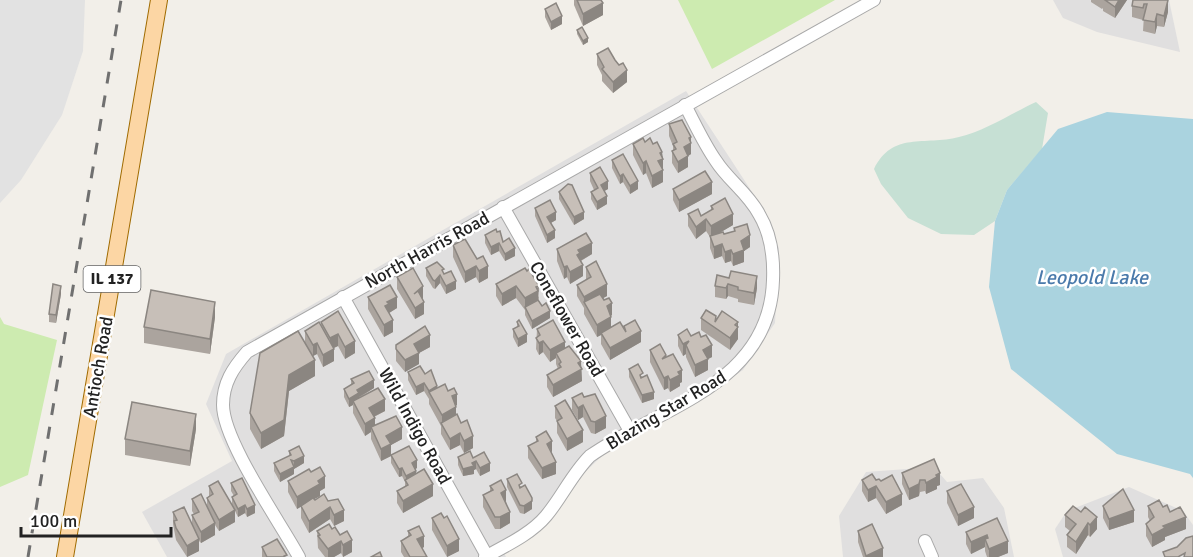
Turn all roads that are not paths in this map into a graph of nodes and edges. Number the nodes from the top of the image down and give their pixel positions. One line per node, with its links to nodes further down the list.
1 (159, 0): 9 (main road, Antioch Road / IL 137)
2 (874, 0): 3 (street, North Harris Road)
3 (685, 105): 4 (street, North Harris Road); 6 (street, Blazing Star Road)
4 (503, 207): 5 (street, North Harris Road); 6 (street, Coneflower Road)
5 (343, 297): 8 (street, Wild Indigo Road); 10 (street, North Harris Road)
6 (630, 431): 8 (street, Blazing Star Road)
7 (925, 541): 11 (street)
8 (486, 556)
9 (64, 557)
10 (299, 557)
11 (932, 557)

